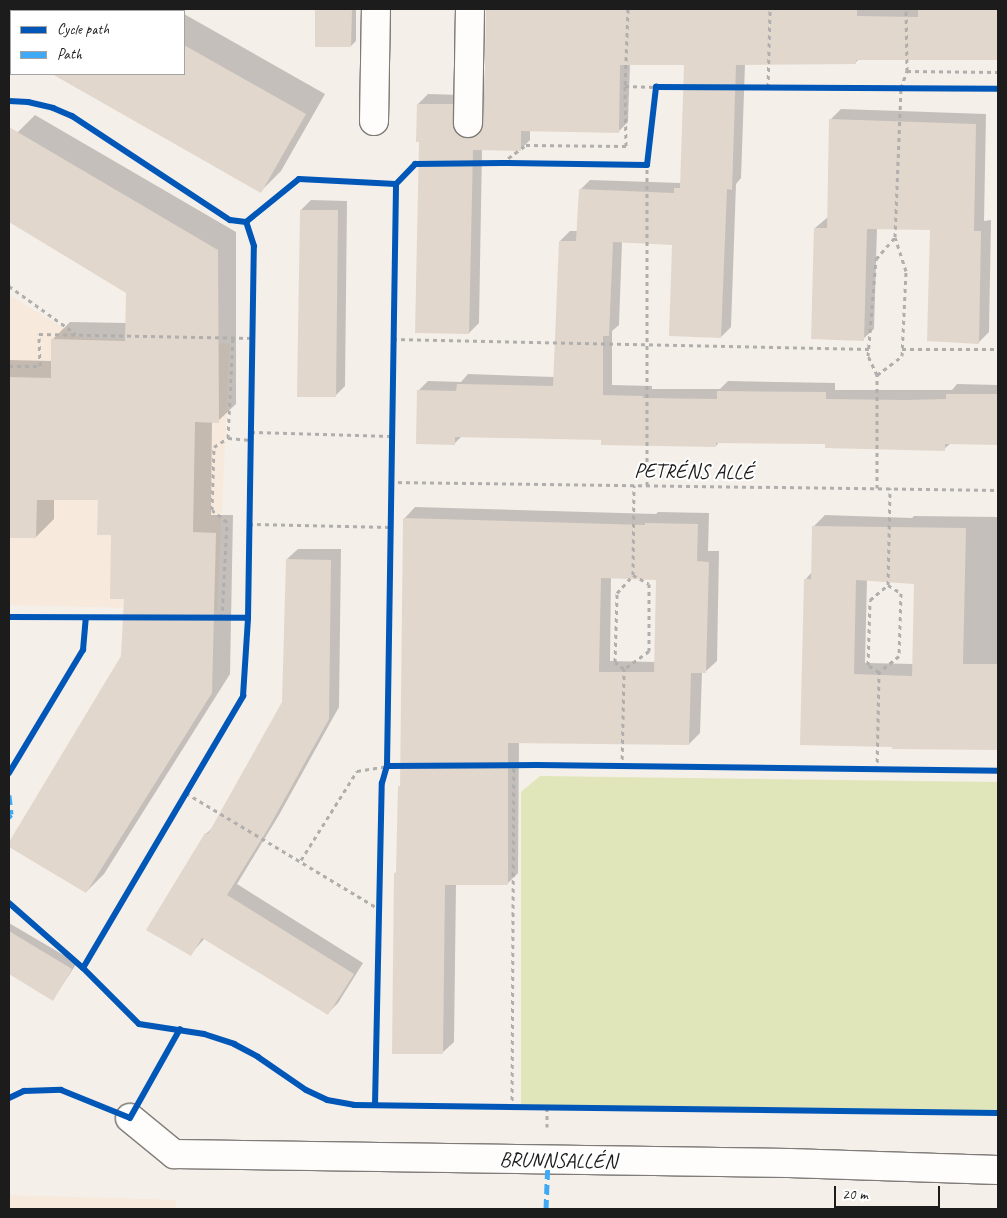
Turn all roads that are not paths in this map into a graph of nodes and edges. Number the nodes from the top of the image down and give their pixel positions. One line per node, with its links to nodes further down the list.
1 (376, 9): 3 (street)
2 (470, 9): 4 (street)
3 (374, 121)
4 (468, 123)
5 (130, 1118): 6 (street, BRUNNSALLÉN)
6 (998, 1170)

